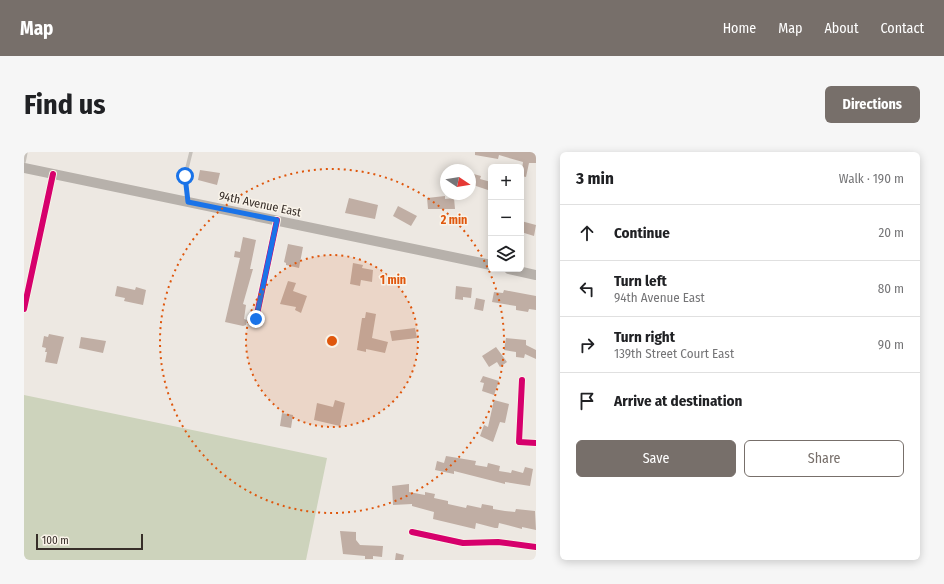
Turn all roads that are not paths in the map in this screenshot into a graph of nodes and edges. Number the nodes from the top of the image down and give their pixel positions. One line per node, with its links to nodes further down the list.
1 (26, 152): 3 (lane)
2 (191, 152): 6 (lane)
3 (24, 162)
4 (24, 168): 5 (main road, 94th Avenue East)
5 (53, 174): 6 (main road, 94th Avenue East); 11 (street)
6 (188, 202): 7 (main road, 94th Avenue East)
7 (277, 220): 8 (main road, 94th Avenue East); 12 (street)
8 (488, 264)
9 (522, 272): 10 (main road)
10 (536, 275)
11 (24, 308)
12 (256, 319)
13 (522, 380): 14 (street)
14 (536, 443)
15 (412, 532): 16 (street)
16 (536, 547)

